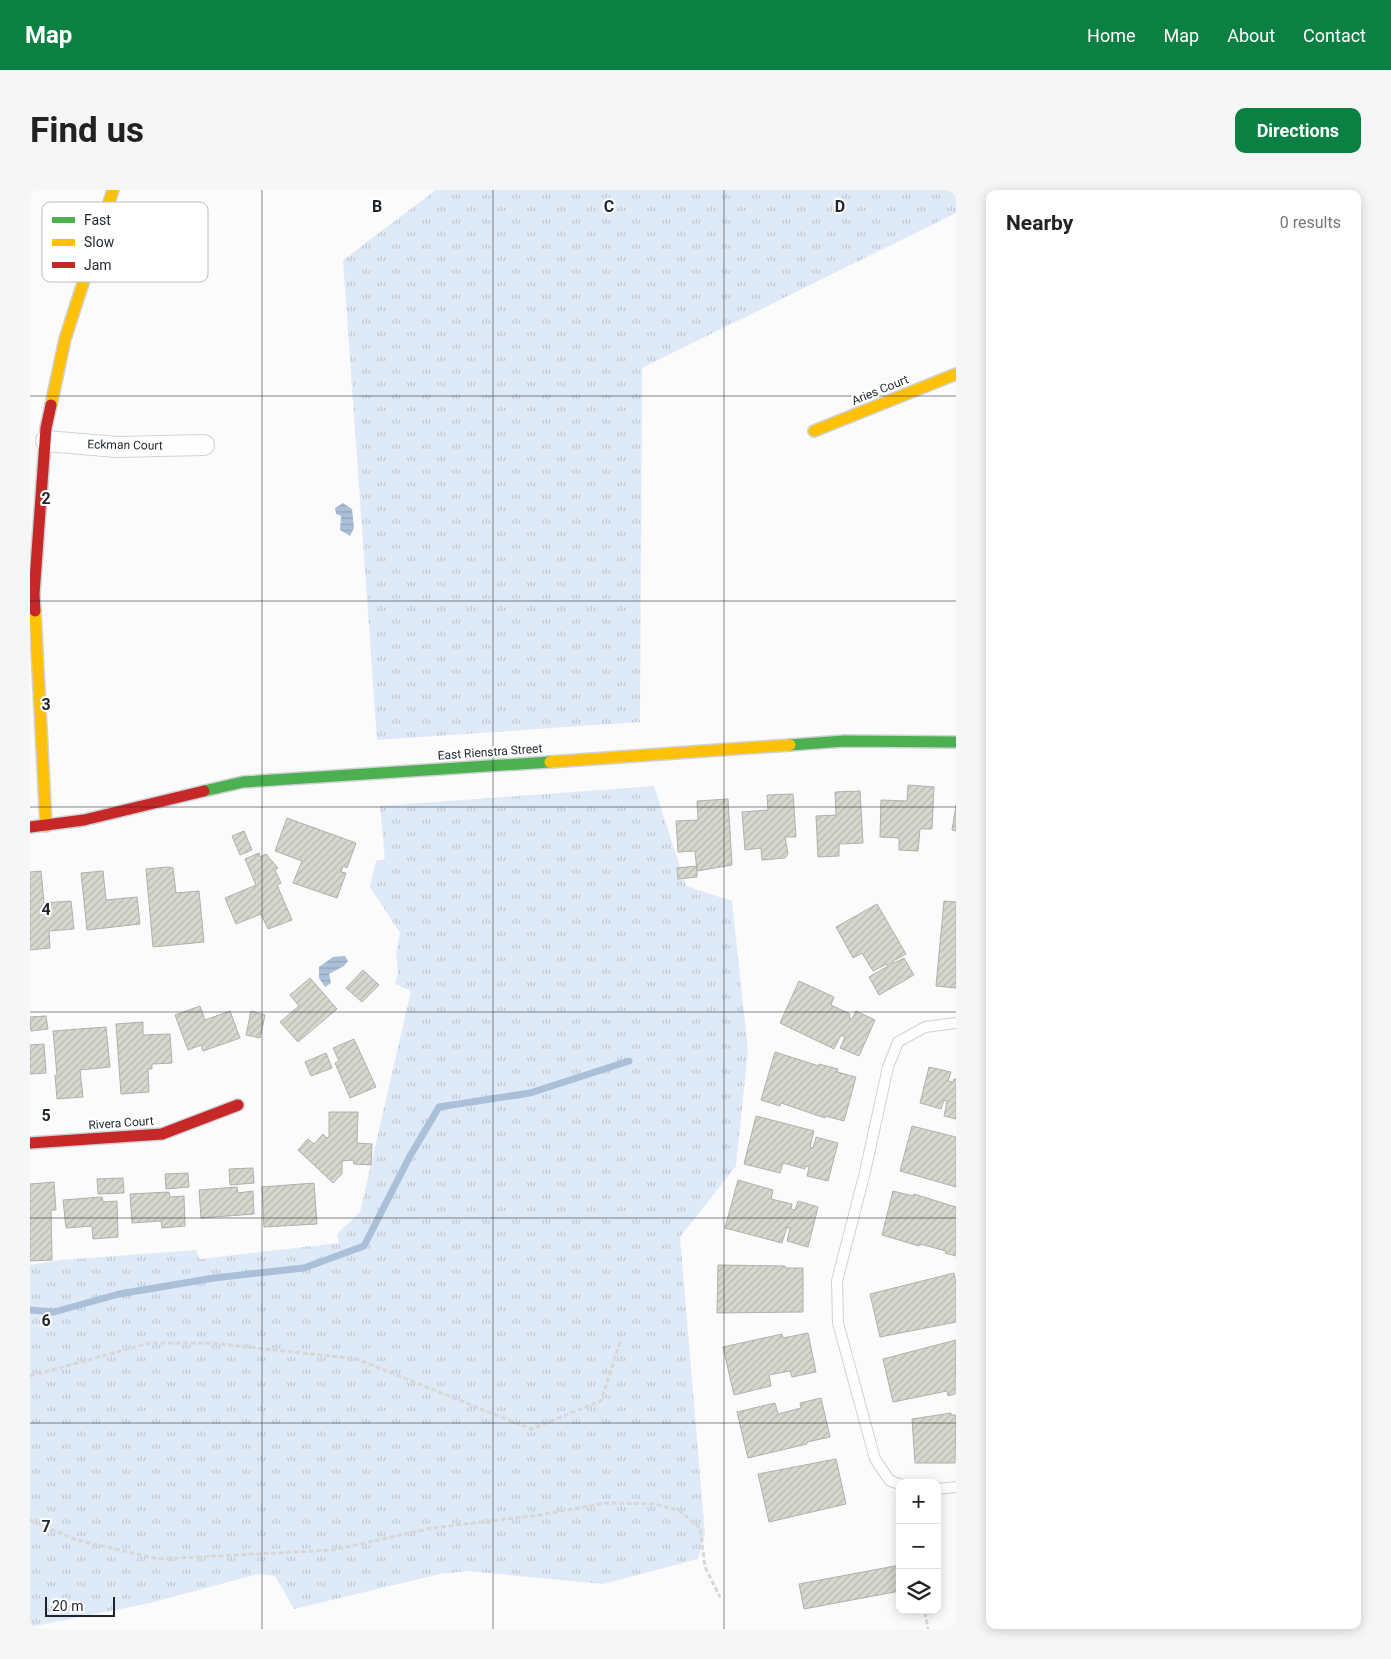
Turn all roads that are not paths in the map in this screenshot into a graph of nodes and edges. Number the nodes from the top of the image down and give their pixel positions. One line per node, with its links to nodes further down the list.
1 (113, 190): 2 (street)
2 (109, 202)
3 (83, 282): 6 (street)
4 (956, 374): 5 (street, Aries Court)
5 (814, 431)
6 (46, 441): 7 (street, Eckman Court); 9 (street)
7 (204, 445)
8 (956, 742): 9 (street, East Rienstra Street)
9 (46, 826): 10 (street, East Rienstra Street)
10 (30, 827)
11 (956, 1023): 14 (lane)
12 (238, 1104): 13 (street, Rivera Court)
13 (30, 1143)
14 (896, 1483)
15 (956, 1487): 16 (lane)
16 (941, 1489)

